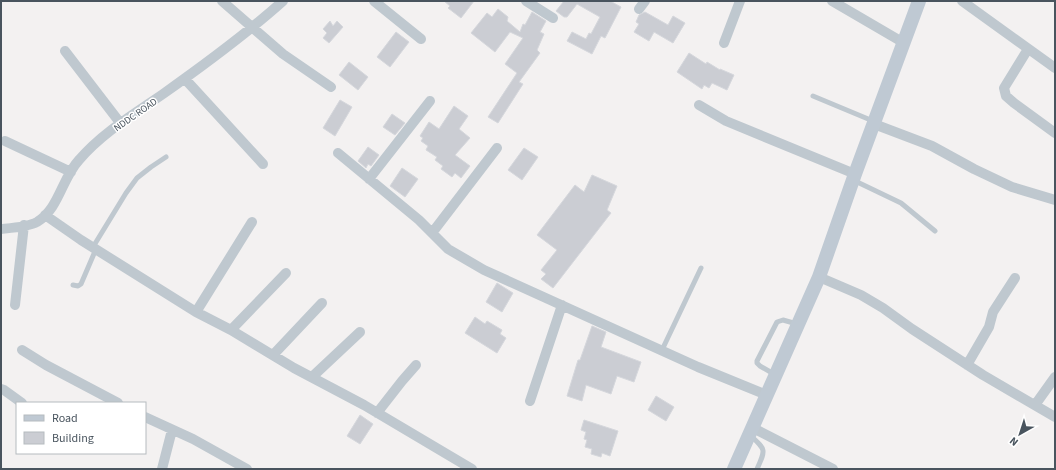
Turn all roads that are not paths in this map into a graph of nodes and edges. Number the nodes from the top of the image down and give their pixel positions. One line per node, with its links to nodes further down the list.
1 (222, 1): 10 (street)
2 (283, 1): 10 (street, NDDC ROAD)
3 (374, 1): 11 (street)
4 (526, 1): 9 (street)
5 (740, 1): 12 (street)
6 (832, 1): 13 (street)
7 (919, 1): 13 (street)
8 (962, 1): 14 (street)
9 (553, 18)
10 (252, 27): 17 (street, NDDC ROAD); 18 (street)
11 (421, 40)
12 (724, 43)
13 (904, 43): 22 (street)
14 (1028, 49): 16 (street); 24 (street)
15 (65, 51): 23 (street)
16 (1055, 68)
17 (185, 79): 23 (street, NDDC ROAD); 29 (street)
18 (331, 87)
19 (813, 96): 22 (lane)
20 (430, 101): 32 (street)
21 (699, 105): 31 (street)
22 (874, 123): 31 (street); 33 (street)
23 (121, 124): 30 (street, NDDC ROAD)
24 (1055, 133)
25 (5, 141): 30 (street)
26 (497, 148): 39 (street)
27 (338, 153): 32 (street)
28 (166, 158): 40 (lane)
29 (263, 164)
30 (71, 172): 34 (street, NDDC ROAD)
31 (854, 177): 38 (lane); 43 (street)
32 (369, 179): 39 (street)
33 (1055, 200)
34 (45, 215): 36 (street, NDDC ROAD); 40 (street)
35 (252, 222): 49 (street)
36 (24, 225): 37 (street, NDDC ROAD); 47 (street)
37 (1, 229)
38 (935, 231)
39 (432, 233): 48 (street)
40 (95, 248): 45 (lane); 49 (street)
41 (701, 268): 54 (lane)
42 (286, 273): 51 (street)
43 (819, 277): 50 (street); 56 (street)
44 (1015, 278): 56 (street)
45 (73, 285)
46 (322, 303): 55 (street)
47 (14, 305)
48 (562, 305): 54 (street); 63 (street)
49 (196, 312): 51 (street)
50 (798, 325): 58 (street); 58 (lane)
51 (231, 330): 55 (street)
52 (360, 332): 60 (street)
53 (22, 350): 65 (street)
54 (662, 350): 62 (street)
55 (273, 355): 60 (street)
56 (967, 364): 66 (street)
57 (416, 365): 67 (street)
58 (776, 375): 62 (street)
59 (1055, 377): 66 (street)
60 (312, 378): 67 (street)
61 (1, 389): 64 (street)
62 (767, 395): 71 (street)
63 (530, 401)
64 (21, 402)
65 (116, 402)
66 (1034, 405): 68 (street)
67 (377, 413): 74 (street)
68 (1055, 416)
69 (146, 417): 70 (street)
70 (172, 430): 72 (street); 73 (street)
71 (751, 431): 75 (street); 76 (lane); 77 (street)
72 (162, 469)
73 (247, 469)
74 (472, 469)
75 (734, 469)
76 (757, 469)
77 (833, 469)

